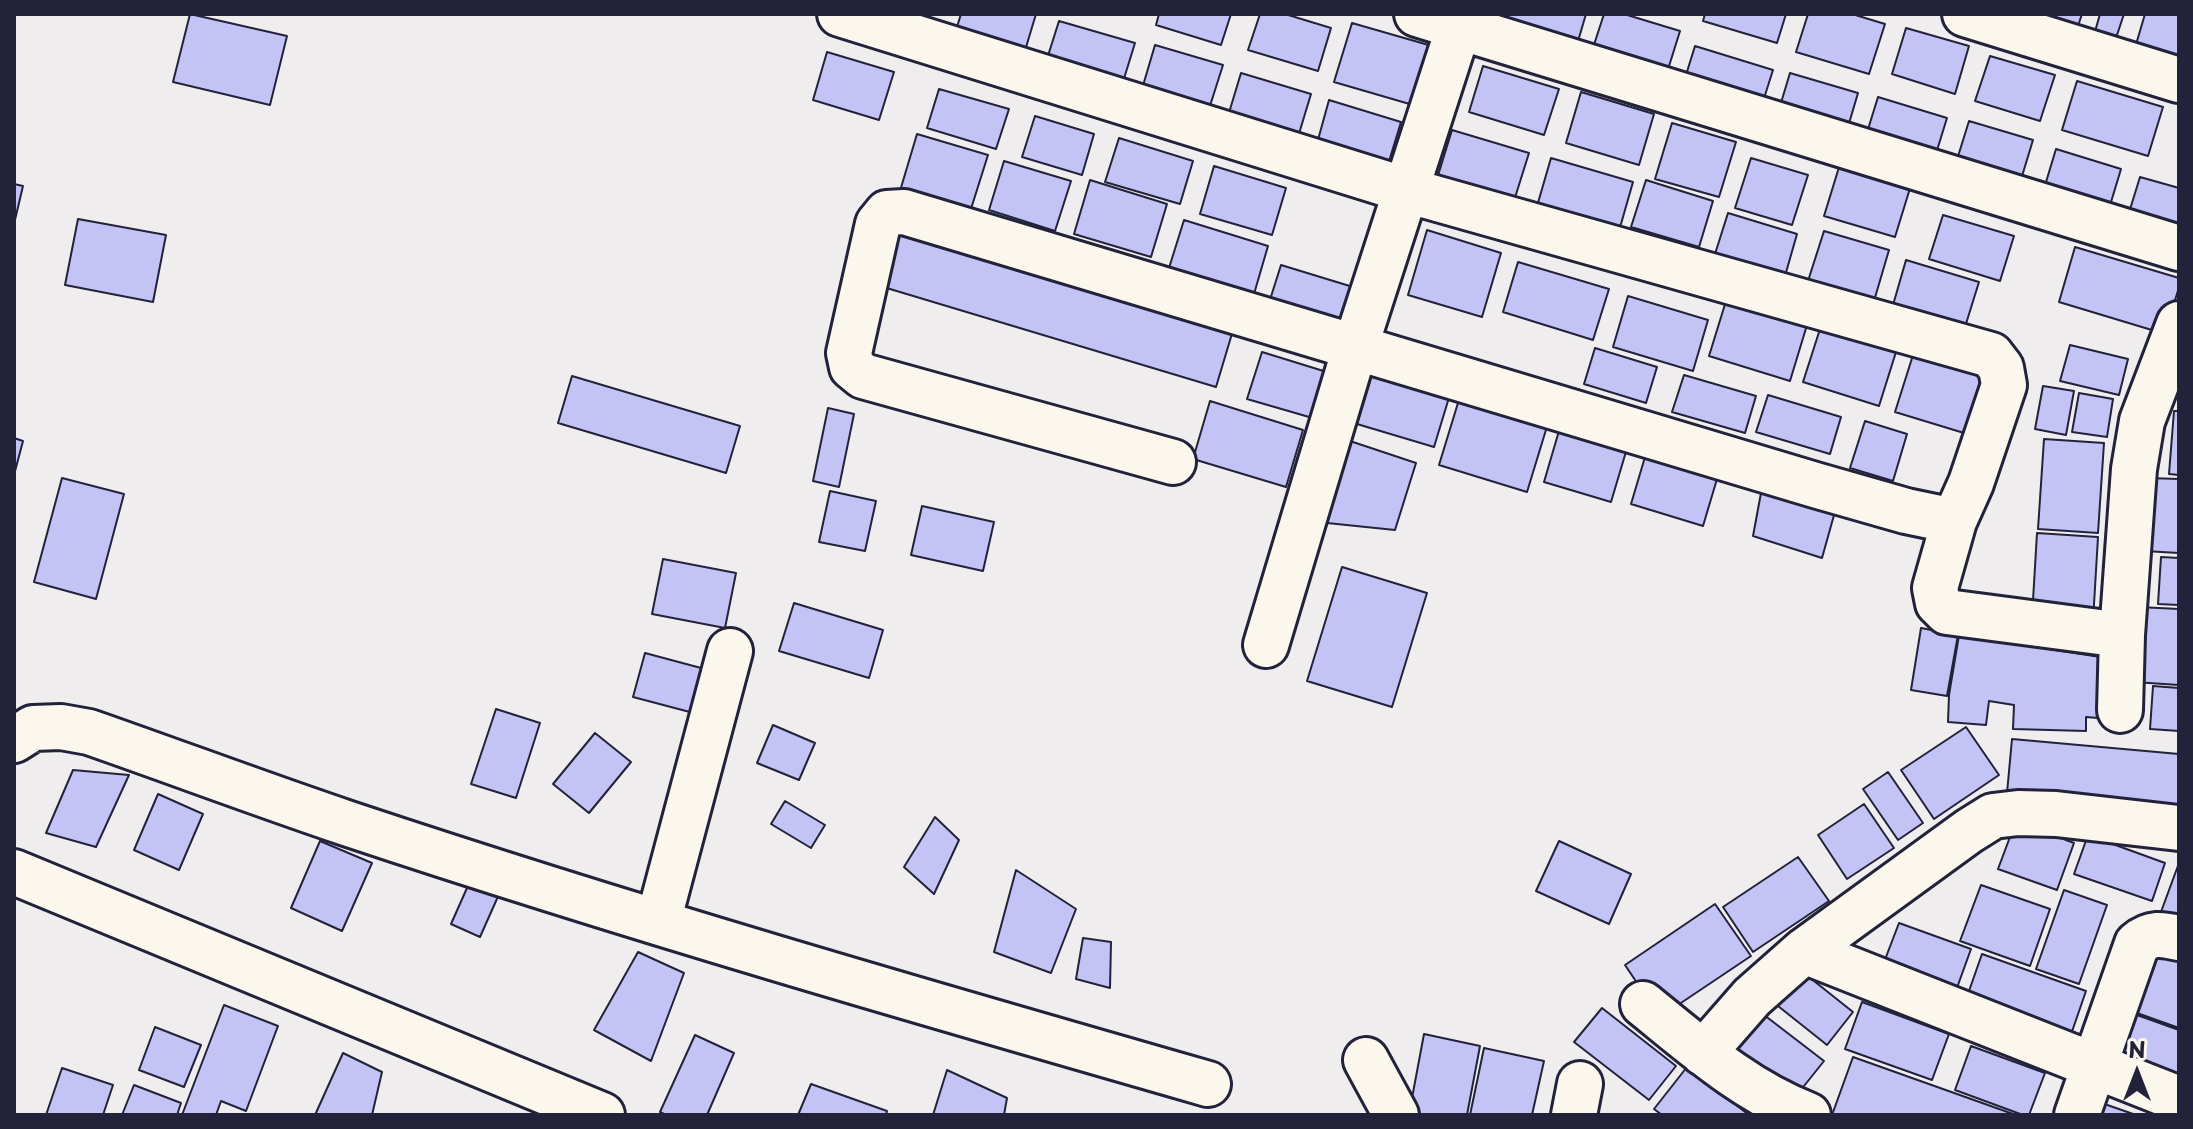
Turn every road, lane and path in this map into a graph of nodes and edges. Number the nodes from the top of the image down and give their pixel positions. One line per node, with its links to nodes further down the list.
1 (840, 14): 6 (street)
2 (1417, 14): 4 (street)
3 (1965, 14): 5 (street)
4 (1460, 20): 6 (street); 7 (street)
5 (2179, 80)
6 (1406, 190): 9 (street); 11 (street)
7 (2179, 248)
8 (2179, 324): 12 (street)
9 (1355, 348): 10 (street); 11 (street); 13 (street)
10 (1173, 462)
11 (1954, 521): 12 (street)
12 (2122, 635): 15 (street)
13 (1266, 645)
14 (730, 651): 19 (street)
15 (2120, 710)
16 (14, 740): 19 (street)
17 (2179, 828): 21 (street)
18 (14, 872): 28 (street)
19 (658, 922): 26 (street)
20 (2179, 938): 25 (street)
21 (1804, 951): 23 (street); 25 (street)
22 (1643, 1004): 23 (street)
23 (1703, 1053): 30 (street)
24 (1366, 1060): 29 (street)
25 (2095, 1066): 27 (street); 31 (street)
26 (1208, 1084)
27 (2179, 1099)
28 (602, 1115)
29 (1396, 1115)
30 (1808, 1115)
31 (2077, 1115)

